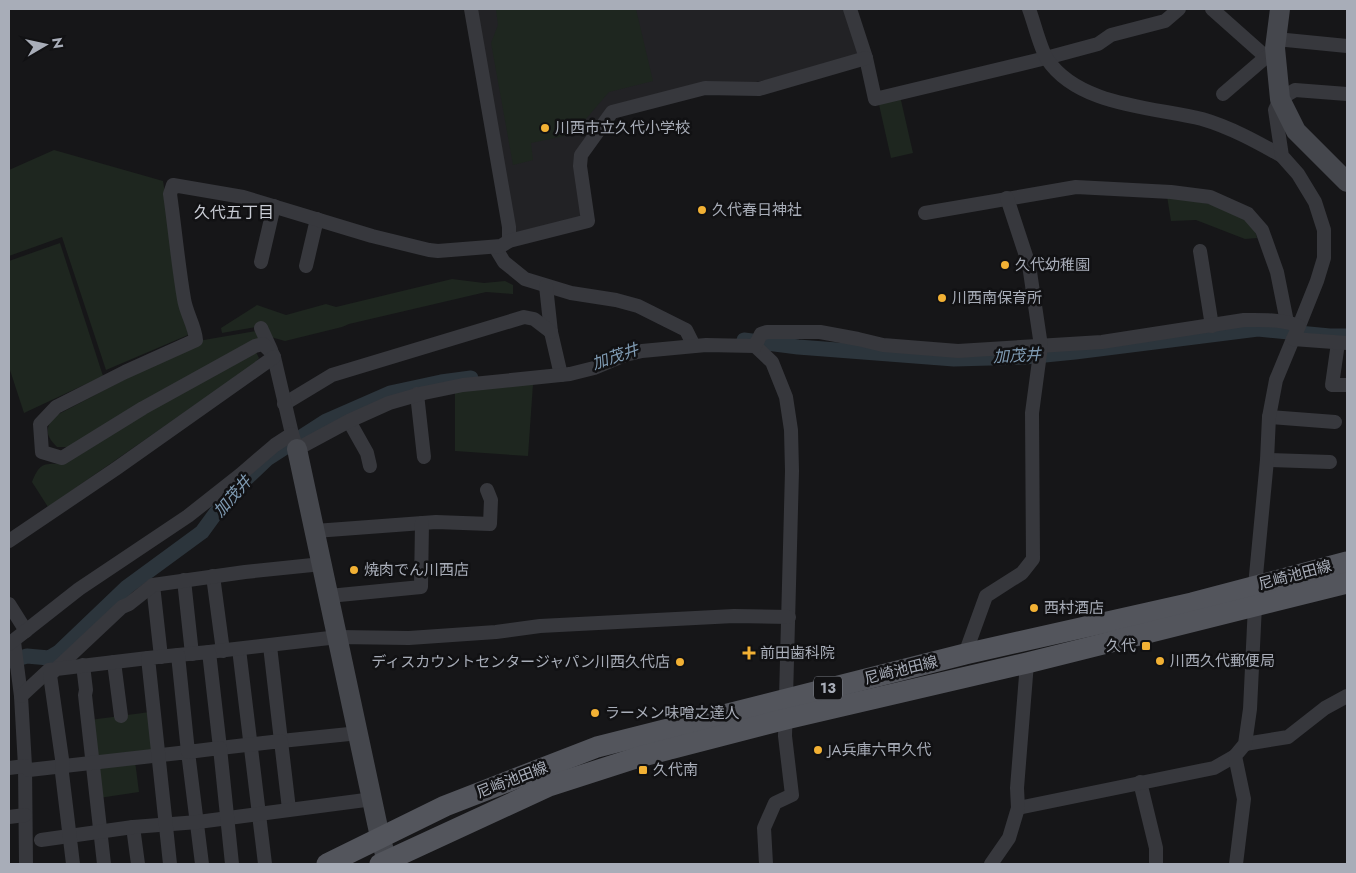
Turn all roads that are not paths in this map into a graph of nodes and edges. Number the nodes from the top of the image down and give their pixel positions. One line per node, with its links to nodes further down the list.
1 (472, 9): 20 (street)
2 (850, 9): 9 (street)
3 (1029, 9): 10 (street)
4 (1178, 9): 10 (street)
5 (1212, 9): 8 (street)
6 (1280, 9): 8 (street)
7 (1347, 46): 8 (street)
8 (1273, 48): 11 (street); 13 (street)
9 (866, 58): 10 (street); 20 (street)
10 (1046, 58): 14 (street)
11 (1222, 94)
12 (1347, 94): 13 (street)
13 (1280, 99): 14 (street); 15 (street)
14 (1282, 156): 28 (street)
15 (1347, 182)
16 (1007, 198): 18 (street); 28 (street); 33 (street)
17 (274, 206): 19 (street); 23 (street); 34 (street)
18 (925, 213)
19 (317, 220): 21 (street); 24 (street)
20 (508, 241): 21 (street)
21 (496, 247): 25 (street)
22 (1200, 251): 26 (street)
23 (261, 262)
24 (306, 266)
25 (546, 286): 29 (street); 31 (street)
26 (1212, 326): 28 (street); 33 (street)
27 (261, 328): 34 (street)
28 (1293, 329): 30 (street); 39 (street)
29 (551, 332): 35 (street); 38 (street)
30 (1343, 343): 36 (street)
31 (694, 346): 32 (street); 35 (street)
32 (755, 346): 33 (street); 60 (street)
33 (1041, 346): 67 (street)
34 (273, 355): 38 (street); 50 (street)
35 (561, 375): 37 (street)
36 (1347, 385)
37 (417, 394): 40 (street); 43 (street)
38 (284, 404): 42 (street)
39 (1269, 417): 41 (street); 44 (street)
40 (349, 421): 42 (street); 46 (street)
41 (1335, 422)
42 (295, 442): 49 (street); 61 (street)
43 (424, 457)
44 (1267, 460): 45 (street); 57 (street)
45 (1330, 462)
46 (370, 466)
47 (488, 490): 48 (street)
48 (422, 523): 49 (street); 58 (street)
49 (315, 531): 52 (street)
50 (9, 541)
51 (1347, 562): 57 (main road, 尼崎池田線 / 13)
52 (322, 564): 53 (street); 58 (street)
53 (213, 576): 54 (street); 66 (street)
54 (184, 580): 56 (street); 68 (street)
55 (1347, 583): 57 (main road, 尼崎池田線 / 13)
56 (153, 585): 69 (street); 73 (street)
57 (1255, 595): 67 (main road, 尼崎池田線 / 13); 71 (main road, 尼崎池田線 / 13); 82 (street)
58 (329, 596): 62 (street)
59 (9, 604): 61 (street)
60 (789, 617): 62 (street); 76 (street)
61 (26, 631): 63 (street)
62 (338, 637): 64 (street); 79 (street)
63 (11, 643): 74 (street)
64 (270, 646): 65 (street); 80 (street)
65 (238, 649): 66 (street); 81 (street)
66 (216, 651): 68 (street); 83 (street)
67 (965, 654): 76 (main road, 尼崎池田線 / 13)
68 (185, 655): 69 (street); 84 (street)
69 (155, 658): 70 (street); 85 (street)
70 (114, 662): 72 (street); 77 (street)
71 (1027, 663): 78 (main road, 尼崎池田線 / 13); 93 (street)
72 (84, 666): 73 (street); 87 (street)
73 (56, 669): 74 (street); 89 (street)
74 (21, 696): 88 (street)
75 (1347, 696): 82 (street)
76 (787, 698): 78 (street); 104 (main road, 尼崎池田線 / 13)
77 (121, 716)
78 (786, 719): 106 (main road, 尼崎池田線 / 13); 116 (street)
79 (359, 733): 80 (street); 92 (street)
80 (281, 741): 81 (street); 94 (street)
81 (249, 744): 83 (street); 95 (street)
82 (1245, 744): 86 (street)
83 (220, 748): 84 (street); 98 (street)
84 (188, 752): 85 (street); 99 (street)
85 (157, 755): 87 (street); 100 (street)
86 (1235, 756): 91 (street); 119 (street)
87 (93, 762): 89 (street); 102 (street)
88 (25, 766): 89 (street); 90 (street); 96 (street)
89 (63, 766): 103 (street)
90 (9, 768)
91 (1140, 782): 93 (street); 118 (street)
92 (373, 799): 94 (street); 104 (street)
93 (1018, 808): 117 (street)
94 (289, 809): 95 (street)
95 (259, 814): 98 (street); 114 (street)
96 (25, 815): 97 (street); 107 (street)
97 (9, 817)
98 (228, 818): 99 (street); 113 (street)
99 (198, 822): 100 (street); 112 (street)
100 (165, 824): 101 (street); 111 (street)
101 (133, 827): 102 (street); 110 (street)
102 (101, 832): 103 (street); 109 (street)
103 (69, 836): 105 (street); 108 (street)
104 (380, 837): 106 (street); 115 (main road, 尼崎池田線 / 13)
105 (41, 840)
106 (385, 863)
107 (26, 864)
108 (73, 864)
109 (104, 864)
110 (138, 864)
111 (170, 864)
112 (202, 864)
113 (232, 864)
114 (265, 864)
115 (327, 864)
116 (766, 864)
117 (991, 864)
118 (1156, 864)
119 (1236, 864)

